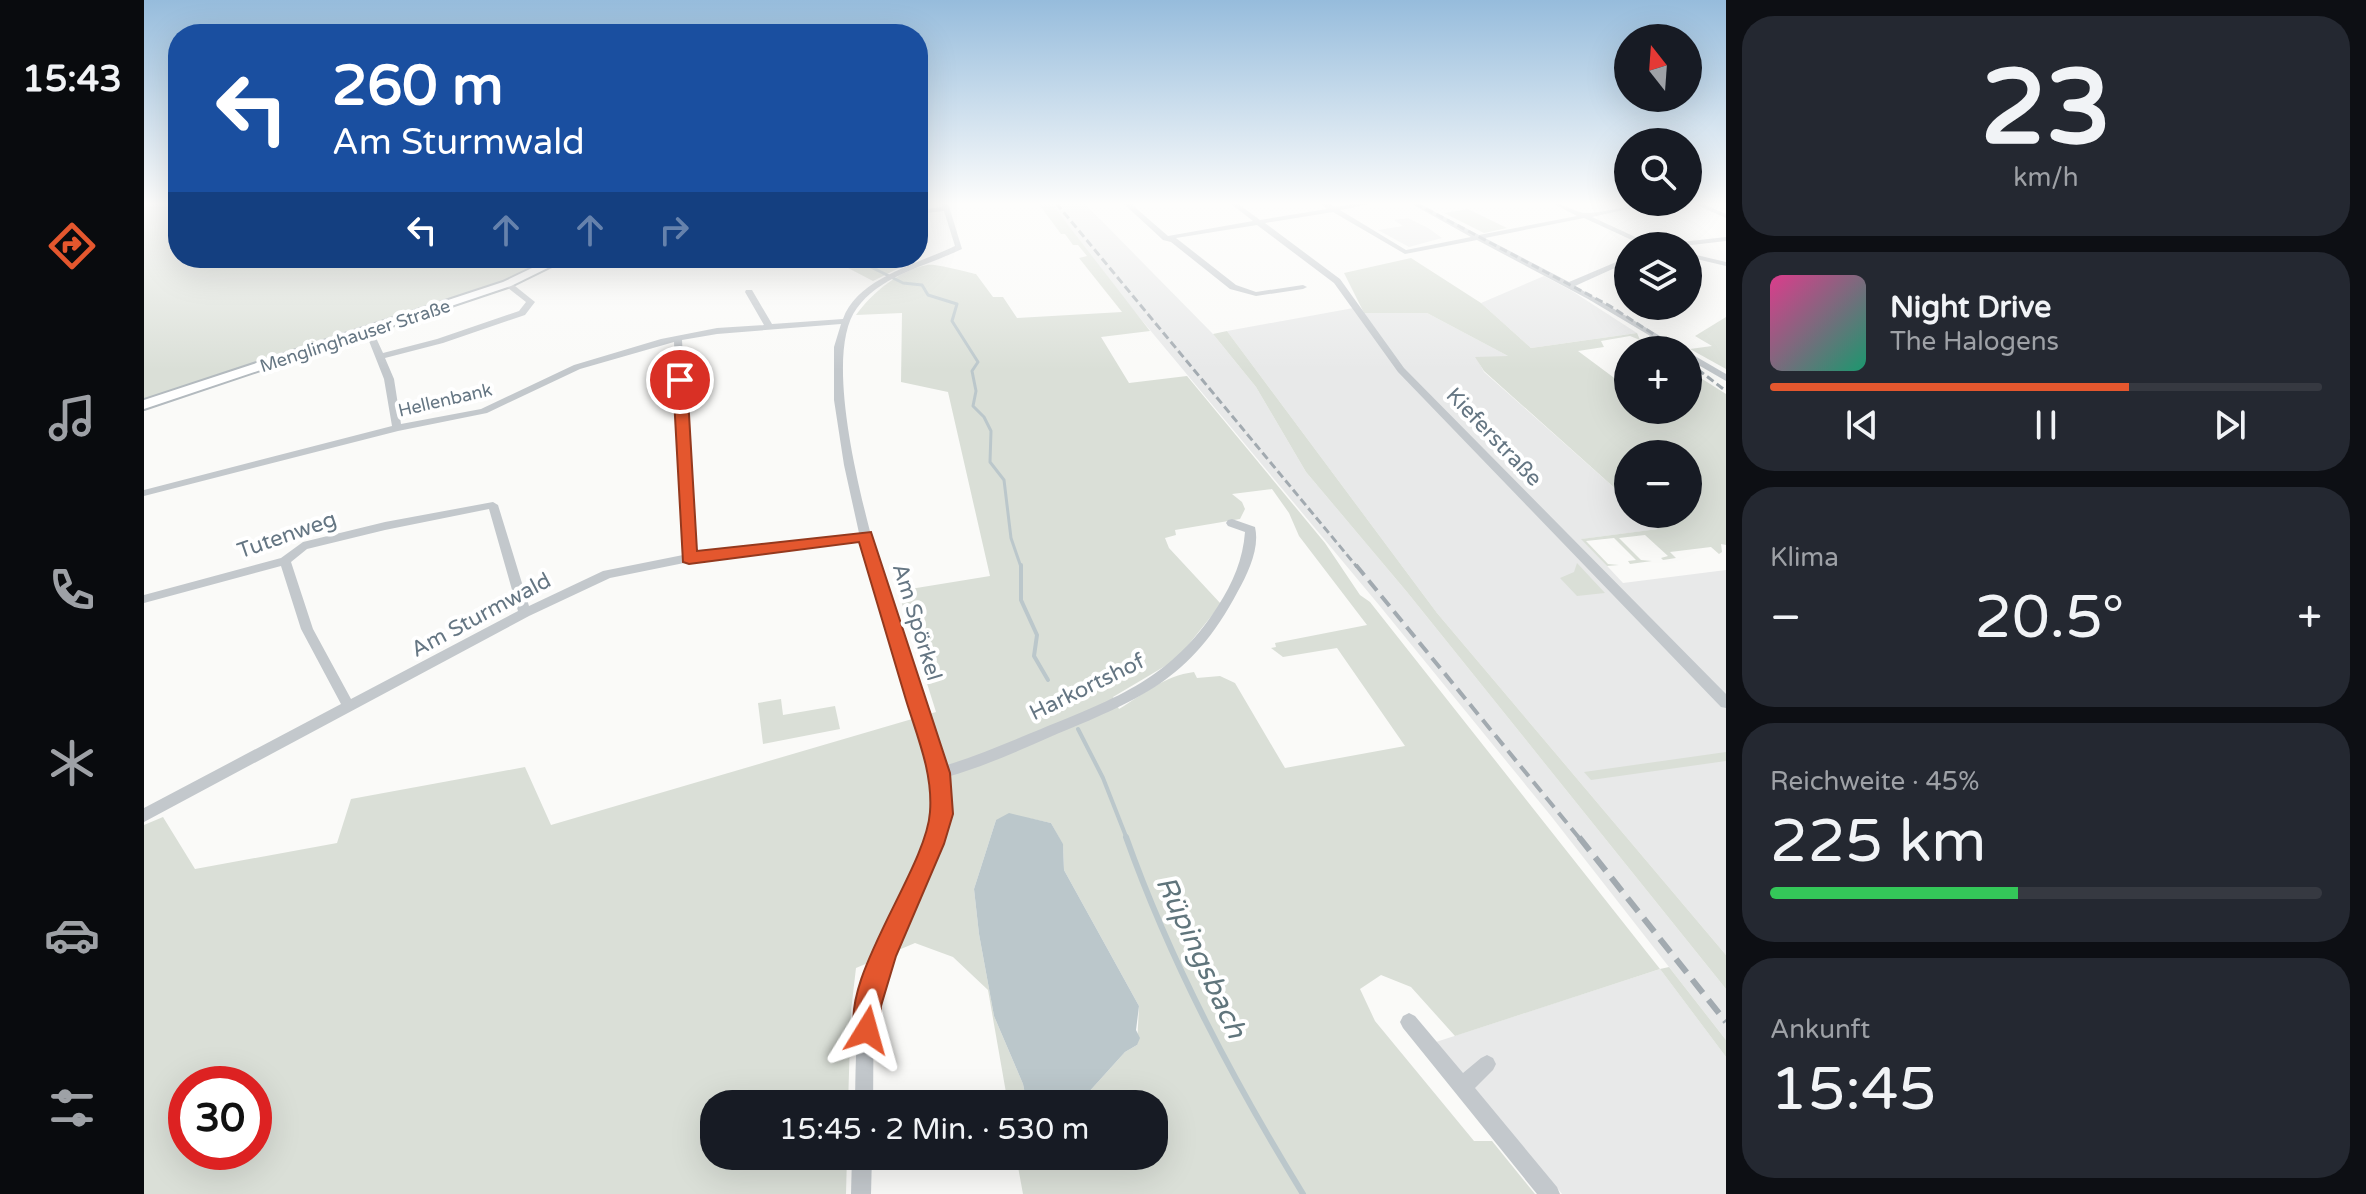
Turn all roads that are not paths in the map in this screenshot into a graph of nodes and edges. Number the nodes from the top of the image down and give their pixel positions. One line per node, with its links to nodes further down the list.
1 (1197, 259): 11 (street)
2 (1308, 259): 30 (street, Kieferstraße)
3 (1520, 259): 10 (street)
4 (1704, 259): 5 (street)
5 (1726, 264)
6 (1614, 265): 10 (street)
7 (541, 268): 9 (street, Menglinghauser Straße)
8 (908, 268): 13 (street)
9 (507, 284): 15 (street, Menglinghauser Straße); 18 (street)
10 (1570, 285): 16 (street)
11 (1303, 287)
12 (749, 292): 14 (street)
13 (843, 321): 14 (street, Hellenbank); 25 (street, Am Spörkel)
14 (769, 326): 17 (street, Hellenbank)
15 (369, 331): 18 (street); 21 (street, Menglinghauser Straße)
16 (1656, 336)
17 (678, 338): 22 (street, Hellenbank); 26 (street)
18 (382, 356): 22 (street)
19 (1702, 363): 20 (street)
20 (1726, 378)
21 (144, 405)
22 (397, 428): 23 (street, Hellenbank)
23 (144, 493)
24 (1232, 523): 32 (street, Harkortshof)
25 (865, 536): 26 (street, Am Sturmwald); 32 (street, Am Spörkel)
26 (689, 558): 29 (street, Am Sturmwald)
27 (285, 561): 28 (street, Tutenweg); 29 (street, Tutenweg); 31 (street)
28 (144, 599)
29 (525, 613): 31 (street, Am Sturmwald)
30 (1726, 703)
31 (349, 707): 33 (street, Am Sturmwald)
32 (939, 773): 37 (street, Am Spörkel)
33 (144, 815)
34 (1409, 1022): 36 (street)
35 (1487, 1064): 36 (street)
36 (1463, 1086): 40 (street)
37 (865, 1090)
38 (862, 1170): 39 (street)
39 (861, 1194)
40 (1550, 1194)

